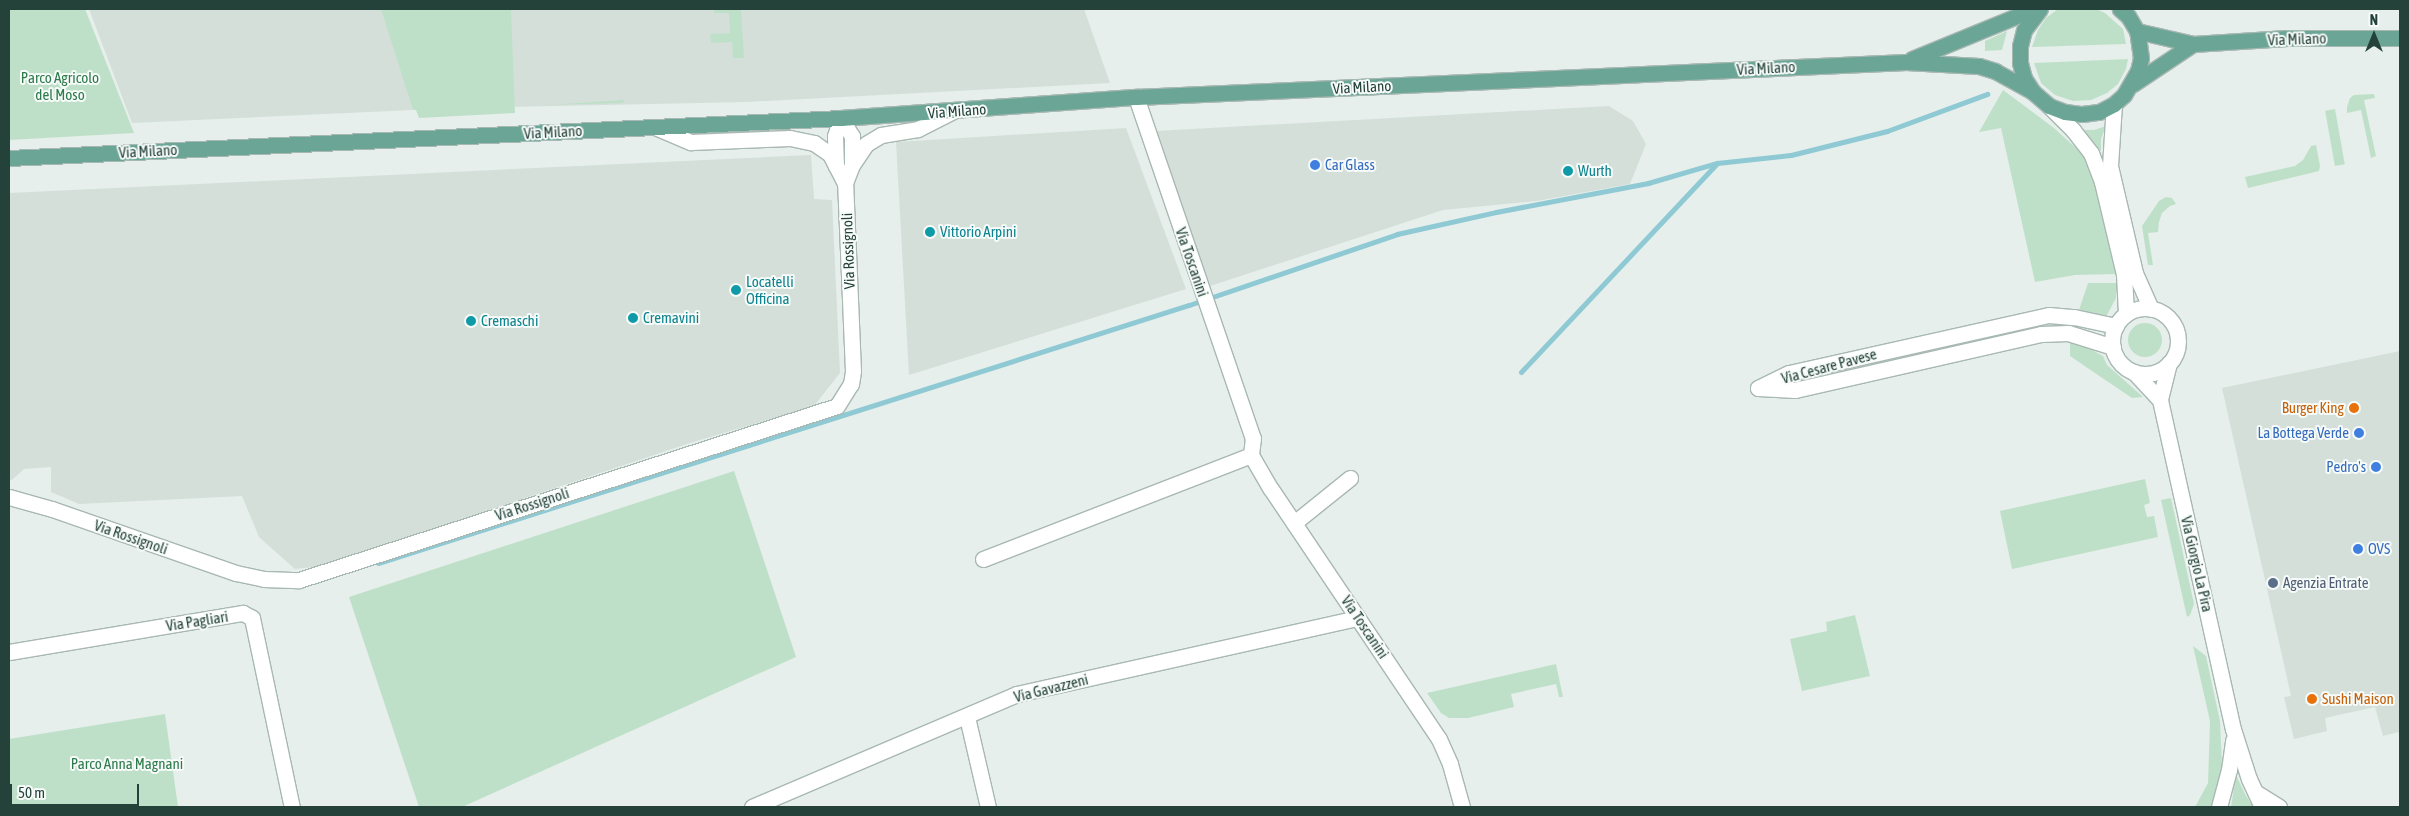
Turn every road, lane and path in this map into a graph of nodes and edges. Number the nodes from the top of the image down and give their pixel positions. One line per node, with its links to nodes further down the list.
1 (2034, 9): 7 (main road, Via Milano)
2 (2040, 9): 9 (main road, Via Milano)
3 (2126, 11): 4 (main road, Via Milano)
4 (2137, 31): 6 (main road, Via Milano); 8 (main road, Via Milano)
5 (2400, 38): 6 (main road, Via Milano)
6 (2193, 44): 8 (main road, Via Milano)
7 (1906, 62): 9 (main road, Via Milano); 10 (main road, Via Milano)
8 (2133, 84): 11 (main road, Via Milano)
9 (2033, 92): 12 (main road, Via Milano)
10 (1136, 97): 13 (main road, Via Milano); 31 (street, Via Toscanini)
11 (2114, 104): 12 (main road, Via Milano); 20 (street)
12 (2049, 106): 21 (street)
13 (953, 111): 14 (main road, Via Milano); 17 (street)
14 (841, 118): 15 (main road, Via Milano); 17 (street); 18 (street)
15 (655, 127): 16 (main road, Via Milano); 18 (street)
16 (9, 158)
17 (852, 165): 19 (street)
18 (837, 169): 19 (street)
19 (845, 182): 33 (street, Via Rossignoli)
20 (2151, 309): 21 (street); 27 (street)
21 (2126, 314): 22 (street)
22 (2116, 326): 23 (street, Via Cesare Pavese); 24 (street)
23 (1953, 336): 25 (street, Via Cesare Pavese); 26 (street)
24 (2113, 346): 26 (street, Via Cesare Pavese); 29 (street)
25 (1896, 348): 28 (street, Via Cesare Pavese); 28 (street, Via Cesare Pavese)
26 (1956, 354): 28 (street, Via Cesare Pavese)
27 (2170, 363): 29 (street); 30 (street, Via Giorgio La Pira)
28 (1900, 367)
29 (2134, 372): 30 (street)
30 (2160, 400): 39 (street, Via Giorgio La Pira)
31 (1251, 455): 34 (street, Via Toscanini); 35 (street)
32 (1350, 478): 34 (street)
33 (9, 498)
34 (1294, 523): 36 (street, Via Toscanini)
35 (983, 559)
36 (1358, 618): 38 (street, Via Gavazzeni); 45 (street, Via Toscanini)
37 (9, 652): 43 (street, Via Pagliari)
38 (968, 717): 42 (street, Via Gavazzeni); 44 (street)
39 (2233, 729): 40 (street); 41 (street)
40 (2257, 793): 46 (street); 47 (street)
41 (2222, 805)
42 (757, 806)
43 (292, 807)
44 (988, 807)
45 (1462, 807)
46 (2262, 807)
47 (2279, 807)

